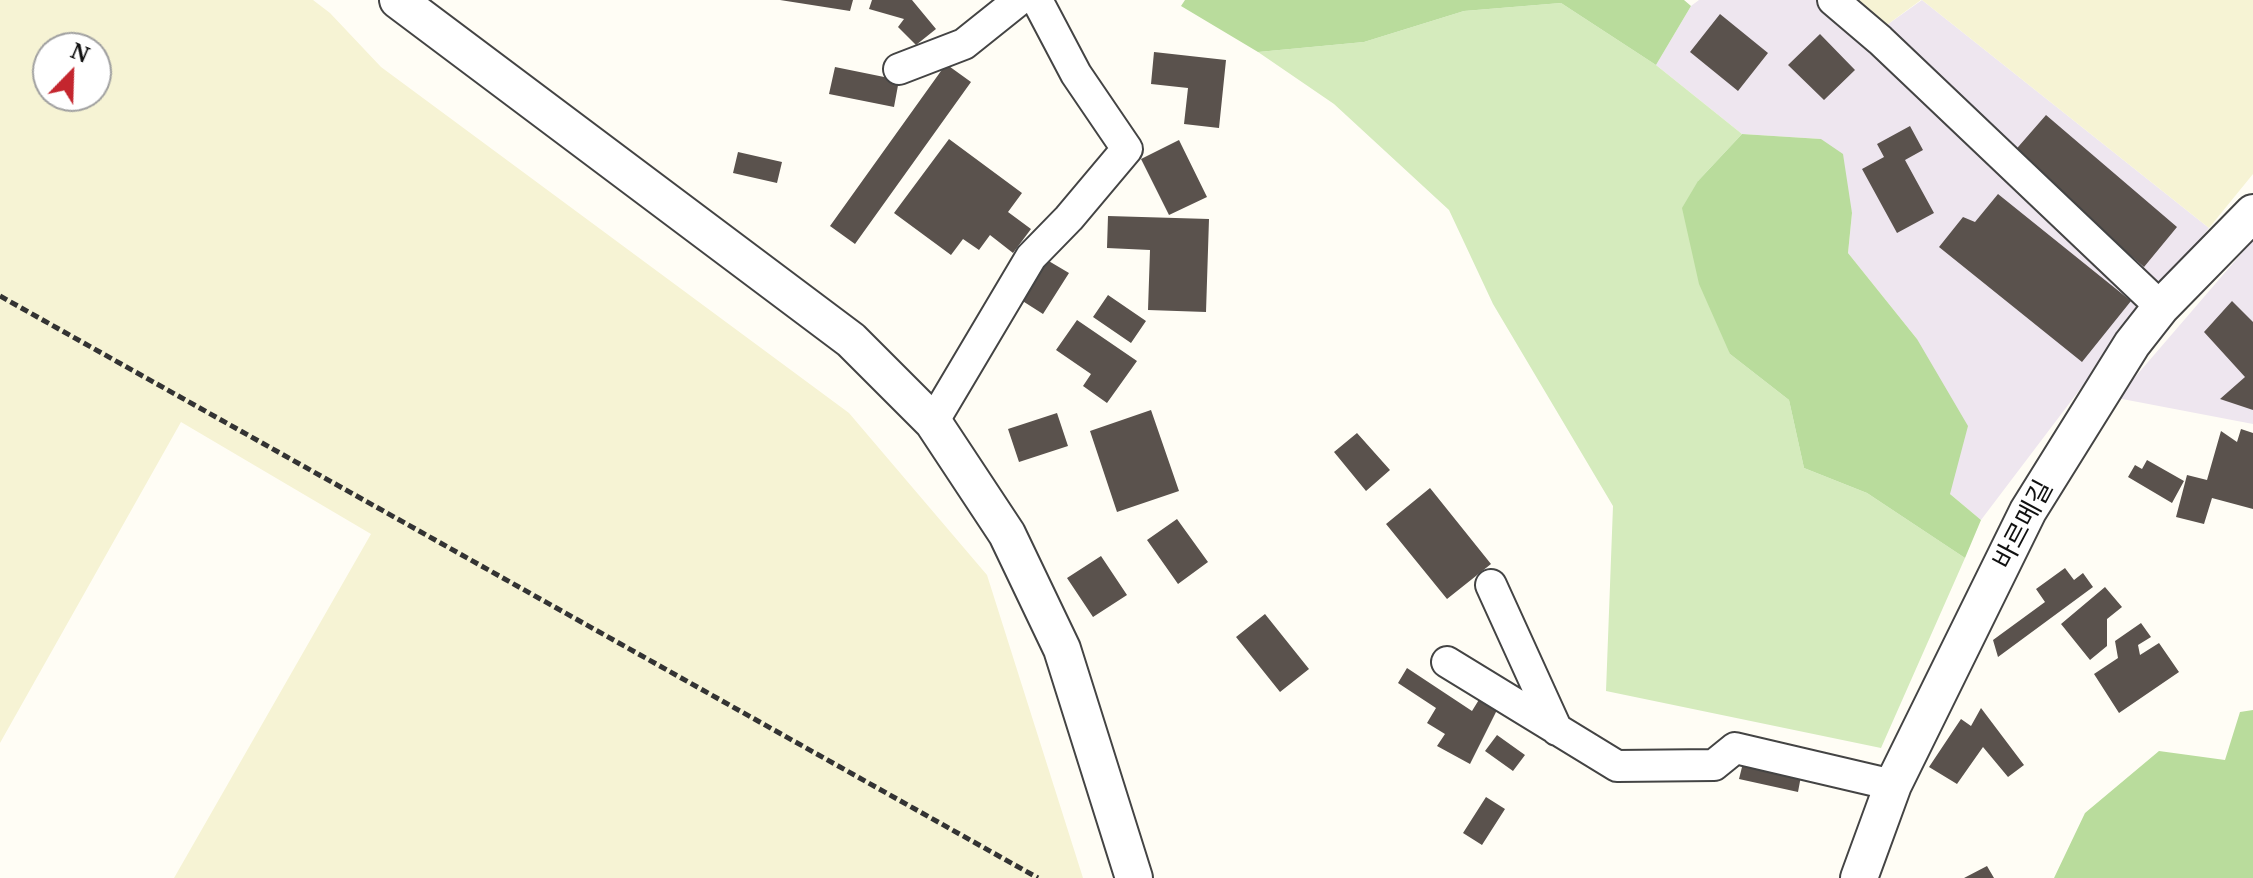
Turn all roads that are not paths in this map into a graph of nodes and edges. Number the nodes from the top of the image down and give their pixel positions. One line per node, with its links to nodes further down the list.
1 (398, 0): 8 (street)
2 (1019, 0): 5 (street)
3 (1037, 0): 8 (street)
4 (1833, 0): 7 (street)
5 (899, 69)
6 (2253, 213): 7 (street, 바르메길)
7 (2161, 307): 12 (street, 바르메길)
8 (933, 422): 13 (street)
9 (1491, 585): 11 (street)
10 (1447, 662): 11 (street)
11 (1557, 730): 12 (street)
12 (1893, 785): 14 (street, 바르메길)
13 (1134, 878)
14 (1859, 878)

